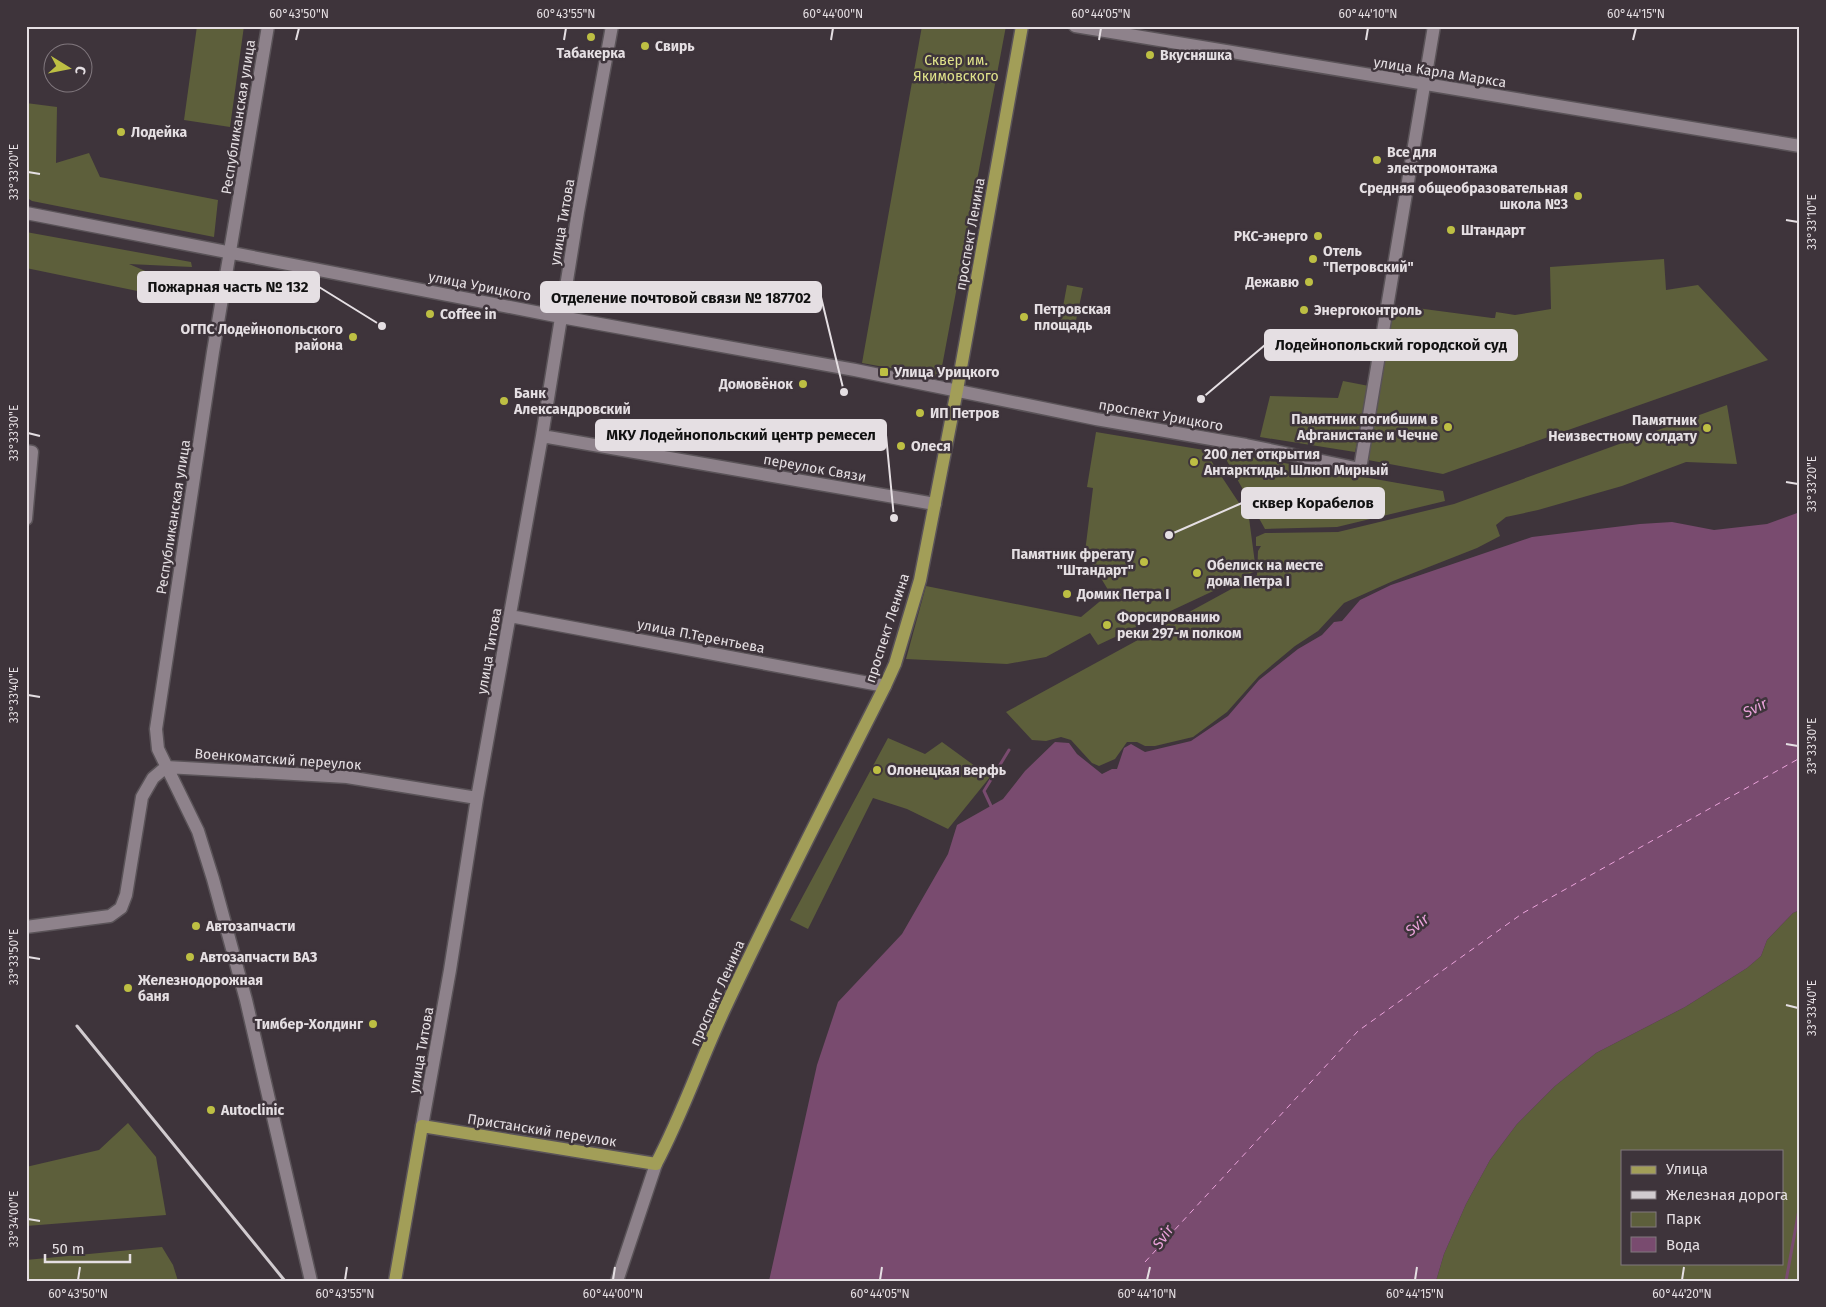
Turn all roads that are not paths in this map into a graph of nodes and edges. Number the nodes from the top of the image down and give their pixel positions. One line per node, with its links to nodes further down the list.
1 (268, 26): 9 (street, Республиканская улица)
2 (612, 26): 10 (street, улица Титова)
3 (1022, 26): 11 (main road, проспект Ленина)
4 (1075, 26): 6 (street, улица Карла Маркса)
5 (1434, 26): 6 (street)
6 (1424, 84): 7 (street, улица Карла Маркса); 11 (street, проспект Урицкого)
7 (1800, 146)
8 (26, 213): 9 (street, улица Урицкого)
9 (230, 252): 10 (street, улица Урицкого); 18 (street, Республиканская улица)
10 (560, 317): 11 (street, улица Урицкого); 12 (street, улица Титова)
11 (957, 390): 14 (main road, проспект Ленина)
12 (542, 436): 14 (street, переулок Связи); 16 (street, улица Титова)
13 (29, 452): 15 (street)
14 (935, 504): 17 (main road, проспект Ленина)
15 (26, 518)
16 (510, 616): 17 (street, улица П.Терентьева); 19 (street, улица Титова)
17 (885, 686): 22 (main road, проспект Ленина)
18 (166, 767): 19 (street, Военкоматский переулок); 20 (street); 23 (street, Республиканская улица)
19 (477, 798): 21 (street, улица Титова)
20 (26, 927)
21 (422, 1126): 22 (main road, Пристанский переулок); 24 (main road, улица Титова)
22 (656, 1164): 25 (street, проспект Ленина)
23 (311, 1281)
24 (396, 1281)
25 (617, 1281)

